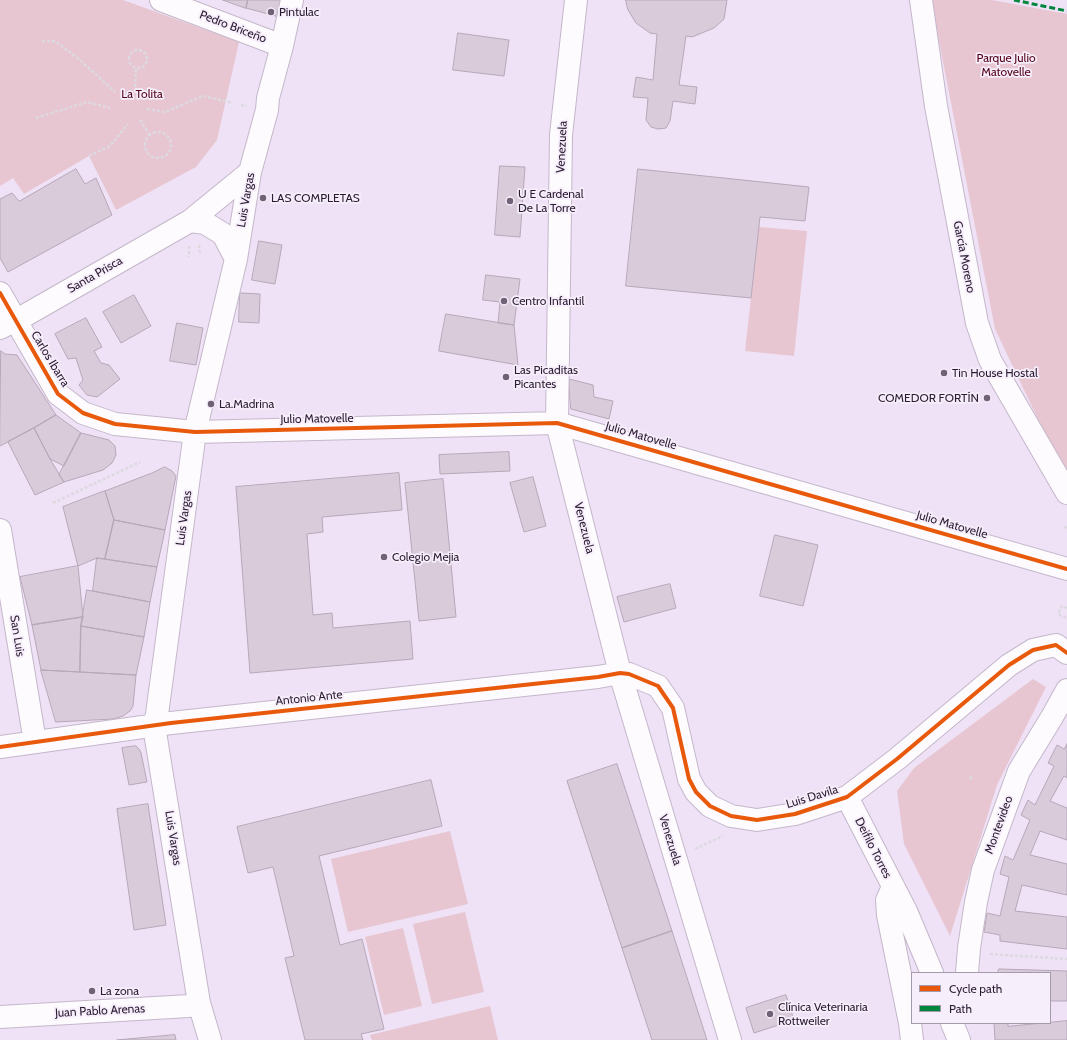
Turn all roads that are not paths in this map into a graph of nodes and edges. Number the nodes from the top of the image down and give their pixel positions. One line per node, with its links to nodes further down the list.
1 (161, 0): 5 (street, Pedro Briceño)
2 (292, 0): 5 (street, Luis Vargas)
3 (576, 0): 11 (street, Venezuela)
4 (921, 0): 13 (street, García Moreno)
5 (282, 46): 6 (street, Luis Vargas)
6 (250, 172): 7 (street, Santa Prisca); 8 (street, Luis Vargas)
7 (190, 221): 8 (street); 10 (street, Santa Prisca)
8 (236, 259): 12 (street, Luis Vargas)
9 (0, 293): 10 (street, Carlos Ibarra)
10 (8, 324): 12 (street, Carlos Ibarra)
11 (558, 423): 12 (street, Julio Matovelle); 15 (street, Julio Matovelle); 17 (street, Venezuela)
12 (195, 432): 19 (street, Luis Vargas)
13 (1067, 492)
14 (0, 530): 20 (street, San Luis)
15 (1067, 569)
16 (1067, 653): 22 (street, Luis Davila)
17 (620, 673): 19 (street, Antonio Ante); 22 (street, Luis Davila); 31 (street, Venezuela)
18 (1067, 690): 25 (street, Montevideo)
19 (154, 726): 20 (street, Antonio Ante); 26 (street, Luis Vargas)
20 (35, 742): 21 (street, Antonio Ante)
21 (0, 746)
22 (847, 797): 23 (street, Deifilo Torres)
23 (893, 887): 24 (street); 32 (street, Deifilo Torres)
24 (932, 972)
25 (967, 972)
26 (199, 1003): 27 (street, Juan Pablo Arenas); 30 (street, Luis Vargas)
27 (0, 1017)
28 (952, 1024): 33 (street)
29 (966, 1024): 34 (street)
30 (210, 1040)
31 (730, 1040)
32 (912, 1040)
33 (959, 1040)
34 (966, 1040)

